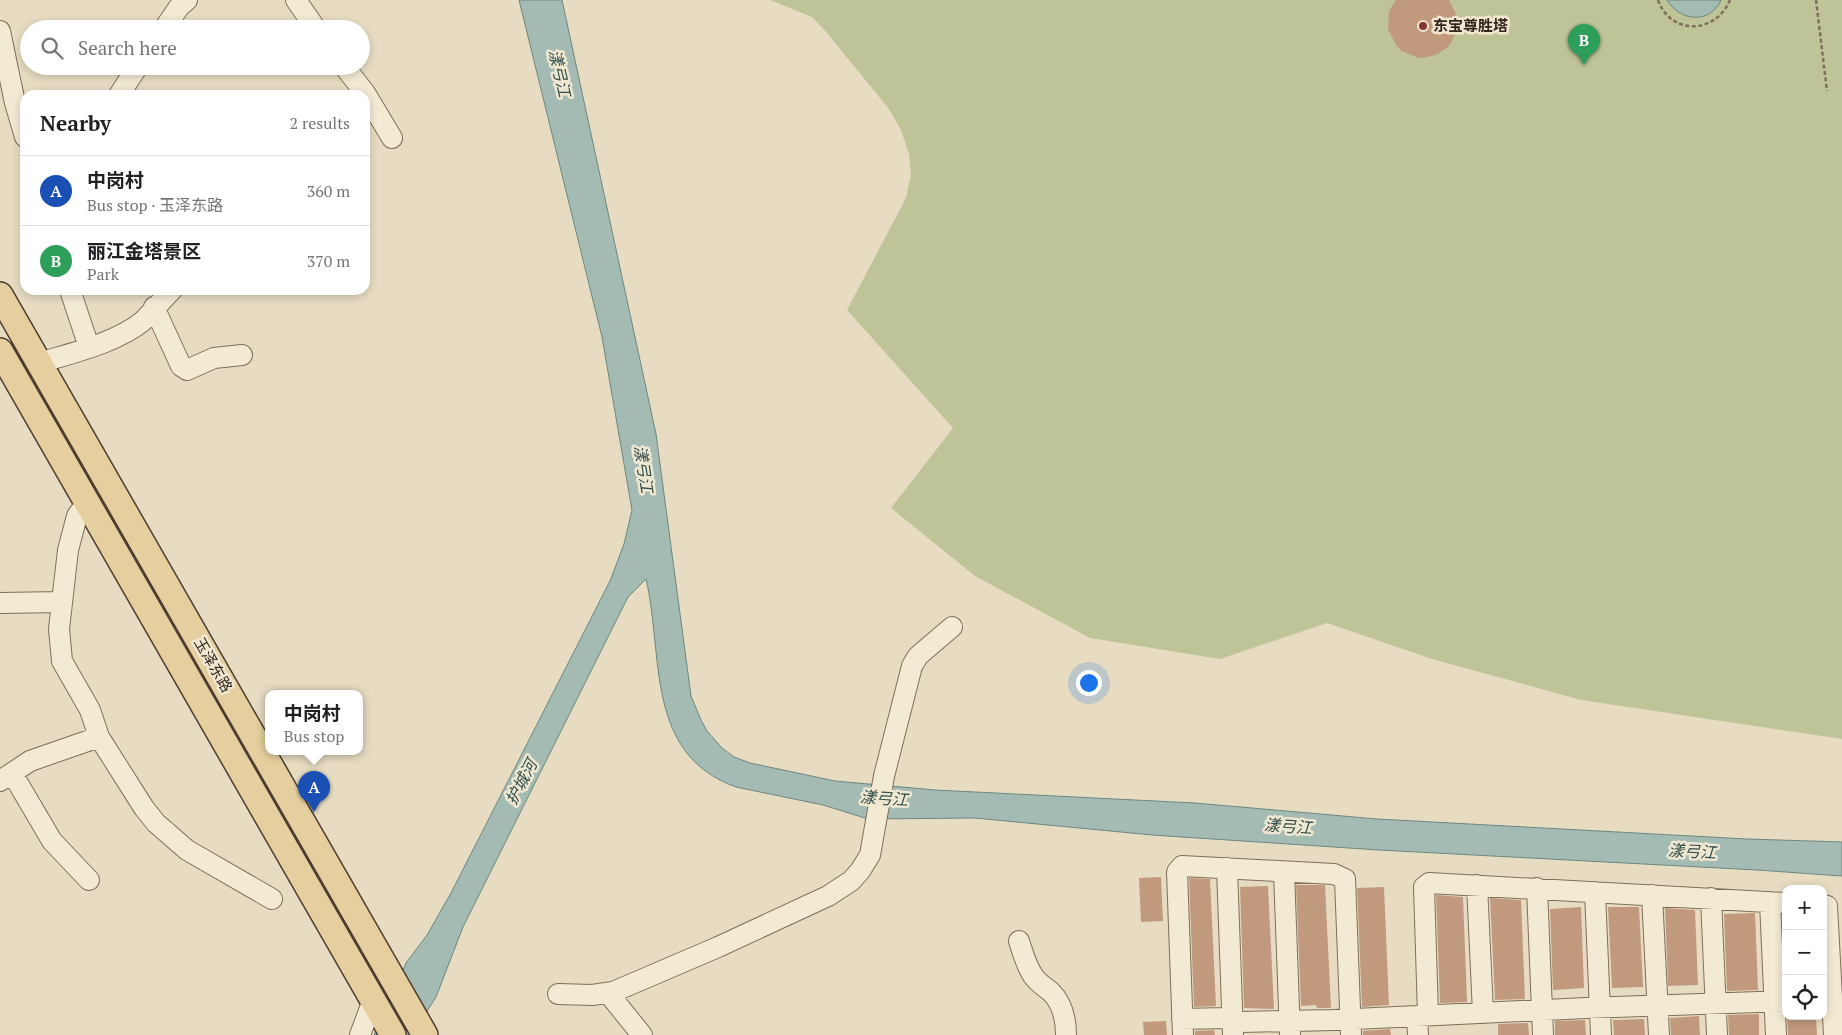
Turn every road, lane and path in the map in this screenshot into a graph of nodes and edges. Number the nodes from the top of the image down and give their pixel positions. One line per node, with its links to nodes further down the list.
1 (187, 0): 6 (street)
2 (296, 0): 7 (street)
3 (1658, 0): 4 (path)
4 (1730, 0)
5 (1816, 0): 13 (path)
6 (170, 20)
7 (310, 20)
8 (0, 31): 15 (street)
9 (132, 75): 11 (street)
10 (351, 75): 12 (street)
11 (122, 90)
12 (363, 90)
13 (1827, 91)
14 (370, 101): 16 (street)
15 (20, 120)
16 (392, 138)
17 (0, 295): 24 (main road, 玉泽东路)
18 (72, 295): 21 (street)
19 (167, 295): 20 (street)
20 (154, 307): 21 (street); 23 (street)
21 (89, 347): 24 (street)
22 (0, 351): 25 (main road, 玉泽东路)
23 (242, 355)
24 (39, 363): 60 (main road, 玉泽东路)
25 (87, 502): 26 (street); 45 (main road, 玉泽东路)
26 (62, 602): 27 (street); 29 (street)
27 (0, 603)
28 (952, 627): 43 (street)
29 (99, 737): 30 (street); 39 (street)
30 (6, 777): 33 (street)
31 (1227, 868): 32 (street); 54 (street); 55 (street)
32 (1284, 872): 56 (street); 57 (street)
33 (89, 880)
34 (1477, 885): 35 (street); 52 (street); 53 (street)
35 (1537, 888): 36 (street); 51 (street)
36 (1595, 892): 37 (street); 50 (street)
37 (1652, 894): 38 (street); 49 (street)
38 (1710, 898): 40 (street); 48 (street)
39 (272, 899)
40 (1778, 902): 47 (street)
41 (1827, 906): 46 (street)
42 (1019, 941): 62 (street)
43 (608, 993): 44 (street); 61 (street)
44 (558, 994)
45 (373, 1000): 58 (street); 59 (main road, 玉泽东路)
46 (1832, 1000): 68 (street)
47 (1780, 1002): 48 (street); 67 (street)
48 (1715, 1004): 49 (street); 66 (street)
49 (1658, 1005): 50 (street); 65 (street)
50 (1600, 1007): 51 (street); 64 (street)
51 (1542, 1010): 52 (street); 63 (street)
52 (1483, 1013): 53 (street)
53 (1421, 1022): 56 (street)
54 (1182, 1027): 55 (street)
55 (1233, 1027): 57 (street)
56 (1351, 1027): 57 (street)
57 (1290, 1028)
58 (360, 1035)
59 (393, 1035)
60 (425, 1035)
61 (642, 1035)
62 (1066, 1035)
63 (1544, 1035)
64 (1601, 1035)
65 (1659, 1035)
66 (1717, 1035)
67 (1776, 1035)
68 (1834, 1035)

